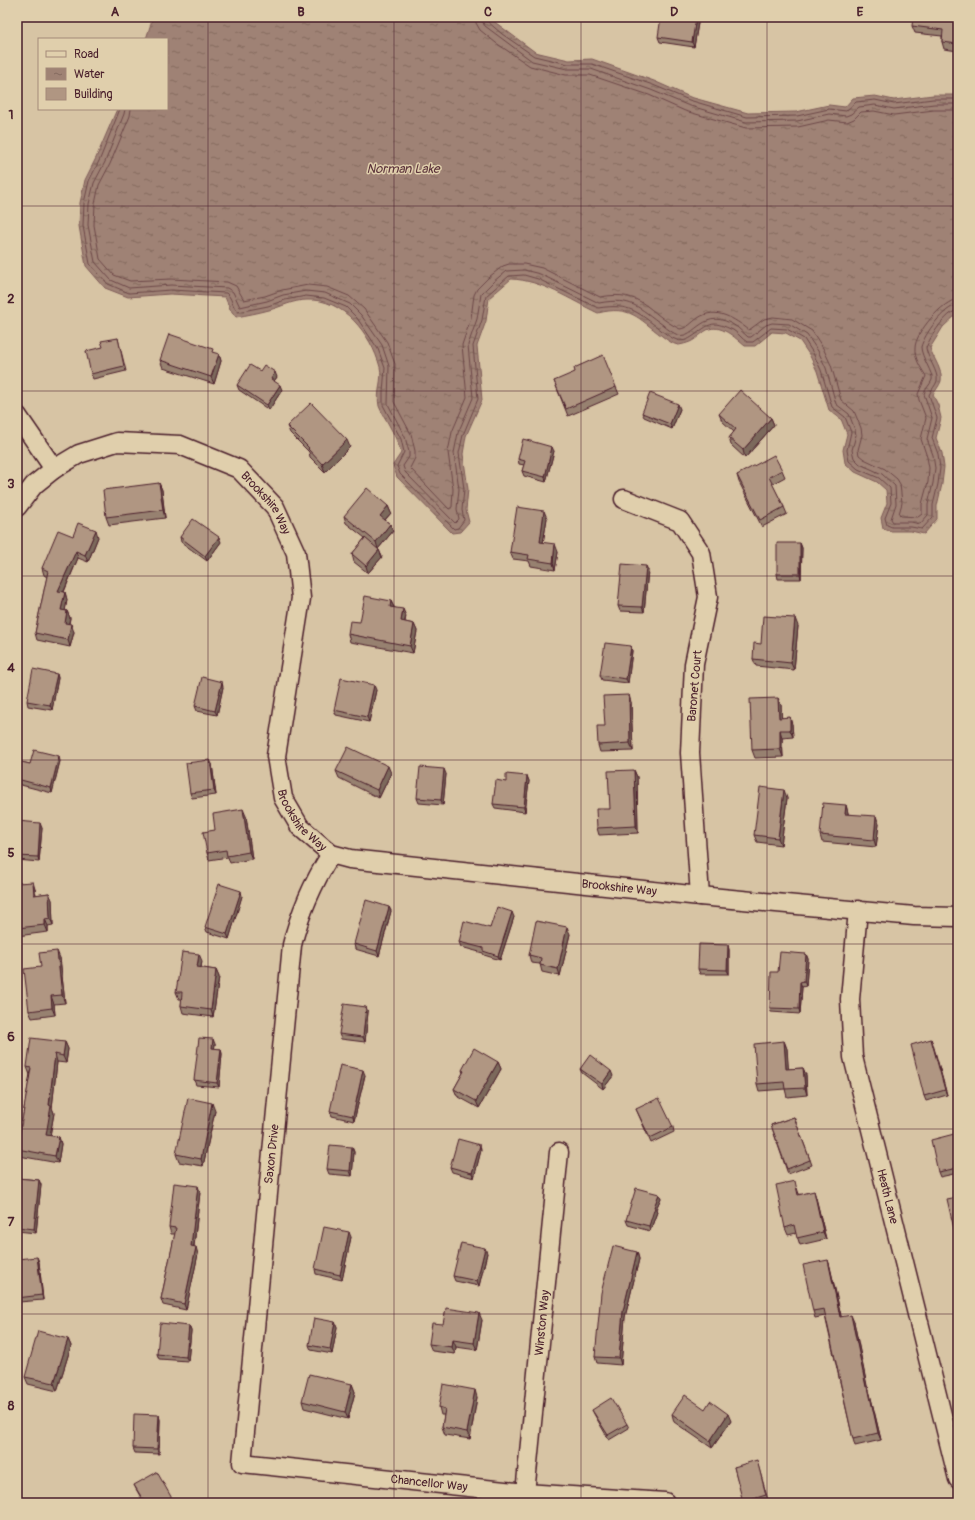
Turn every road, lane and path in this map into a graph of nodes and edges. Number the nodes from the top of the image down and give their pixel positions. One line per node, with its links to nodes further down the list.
1 (17, 415): 2 (street)
2 (54, 469): 4 (street, Brookshire Way); 5 (street, Brookshire Way)
3 (624, 499): 6 (street, Baronet Court)
4 (17, 507)
5 (331, 854): 6 (street, Brookshire Way); 10 (street, Saxon Drive)
6 (700, 896): 7 (street, Brookshire Way)
7 (858, 910): 8 (street, Brookshire Way); 11 (street, Heath Lane)
8 (958, 917)
9 (559, 1152): 12 (street, Winston Way)
10 (242, 1463): 12 (street, Chancellor Way)
11 (958, 1479)
12 (526, 1493): 13 (street, Chancellor Way)
13 (665, 1502)

